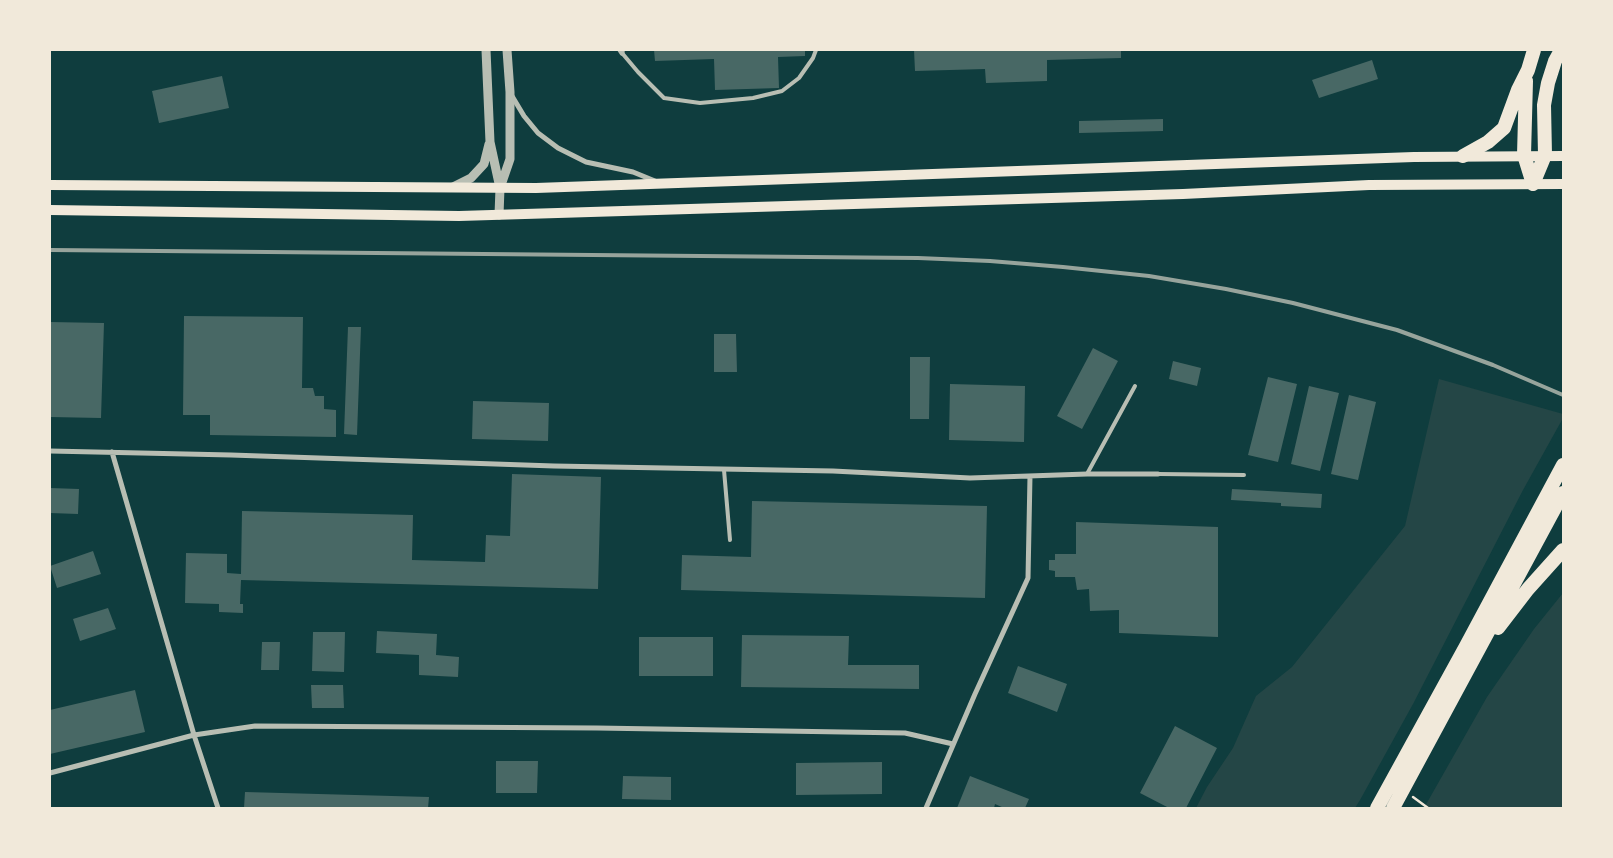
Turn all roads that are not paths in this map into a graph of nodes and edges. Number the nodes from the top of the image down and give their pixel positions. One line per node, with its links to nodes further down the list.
1 (486, 50): 9 (street)
2 (506, 50): 8 (street)
3 (816, 50): 6 (lane)
4 (1534, 50): 7 (highway)
5 (1561, 50): 11 (highway)
6 (622, 51)
7 (1528, 70): 10 (highway); 12 (highway)
8 (510, 92): 14 (street); 19 (street)
9 (490, 142): 18 (street); 19 (street)
10 (1524, 155): 11 (main road); 12 (main road); 15 (highway)
11 (1545, 155): 13 (main road); 15 (highway)
12 (1463, 156): 14 (main road)
13 (1563, 156)
14 (662, 184): 19 (main road)
15 (1533, 184): 16 (main road); 21 (main road)
16 (1563, 184)
17 (50, 185): 18 (main road)
18 (451, 188): 19 (main road)
19 (500, 188): 21 (street)
20 (50, 210): 21 (main road)
21 (499, 215)
22 (1135, 386): 27 (lane)
23 (50, 451): 24 (street)
24 (112, 452): 26 (street); 35 (street)
25 (1563, 465): 40 (highway)
26 (724, 470): 30 (street); 32 (lane)
27 (1087, 474): 28 (street); 30 (street)
28 (1158, 474): 29 (lane)
29 (1244, 475)
30 (1030, 476): 36 (street)
31 (1563, 493): 34 (highway)
32 (730, 540)
33 (1563, 550): 34 (highway)
34 (1475, 659): 41 (highway)
35 (194, 735): 36 (street); 37 (street); 38 (street)
36 (953, 744): 39 (street)
37 (50, 773)
38 (218, 808)
39 (926, 808)
40 (1377, 808)
41 (1393, 808)

